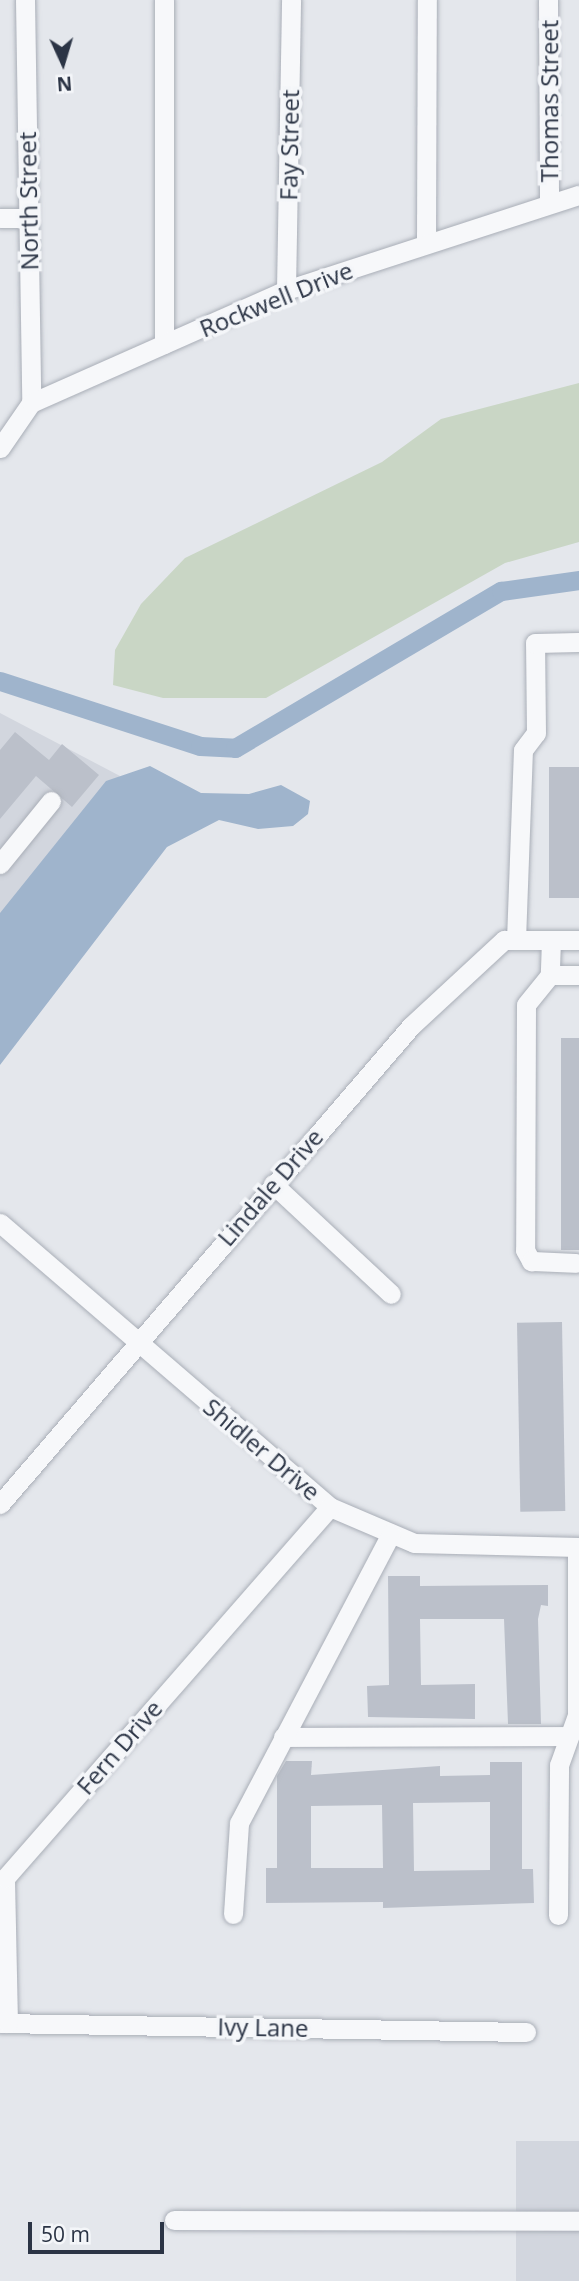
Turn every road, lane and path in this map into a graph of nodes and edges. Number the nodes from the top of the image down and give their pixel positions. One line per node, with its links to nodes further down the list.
1 (25, 0): 9 (street, North Street)
2 (164, 0): 12 (street)
3 (291, 0): 11 (street, Fay Street)
4 (427, 0): 10 (street)
5 (548, 0): 7 (street, Thomas Street)
6 (579, 195): 7 (street, Rockwell Drive)
7 (549, 201): 10 (street, Rockwell Drive)
8 (0, 218): 9 (street)
9 (28, 218): 13 (street, North Street)
10 (426, 243): 11 (street, Rockwell Drive)
11 (286, 290): 12 (street, Rockwell Drive)
12 (164, 344): 13 (street, Rockwell Drive)
13 (31, 403): 14 (street)
14 (0, 448)
15 (579, 642): 18 (street)
16 (51, 801): 17 (street)
17 (0, 864)
18 (516, 940): 19 (street, Lindale Drive); 23 (street, Lindale Drive)
19 (551, 940): 20 (street, Lindale Drive); 21 (street)
20 (579, 940)
21 (550, 975): 22 (street); 25 (street)
22 (579, 975)
23 (273, 1184): 26 (street); 27 (street, Lindale Drive)
24 (0, 1223): 27 (street, Shidler Drive)
25 (576, 1263)
26 (391, 1294)
27 (135, 1341): 28 (street, Lindale Drive); 29 (street, Shidler Drive)
28 (0, 1504)
29 (330, 1507): 30 (street, Shidler Drive); 37 (street, Fern Drive)
30 (391, 1533): 31 (street, Shidler Drive); 34 (street)
31 (578, 1547): 32 (street)
32 (578, 1618): 33 (street)
33 (569, 1736): 34 (street); 36 (street)
34 (283, 1737): 35 (street)
35 (233, 1914)
36 (558, 1915)
37 (4, 2023): 38 (street, Ivy Lane)
38 (526, 2032)
39 (174, 2220): 40 (street)
40 (579, 2221)

